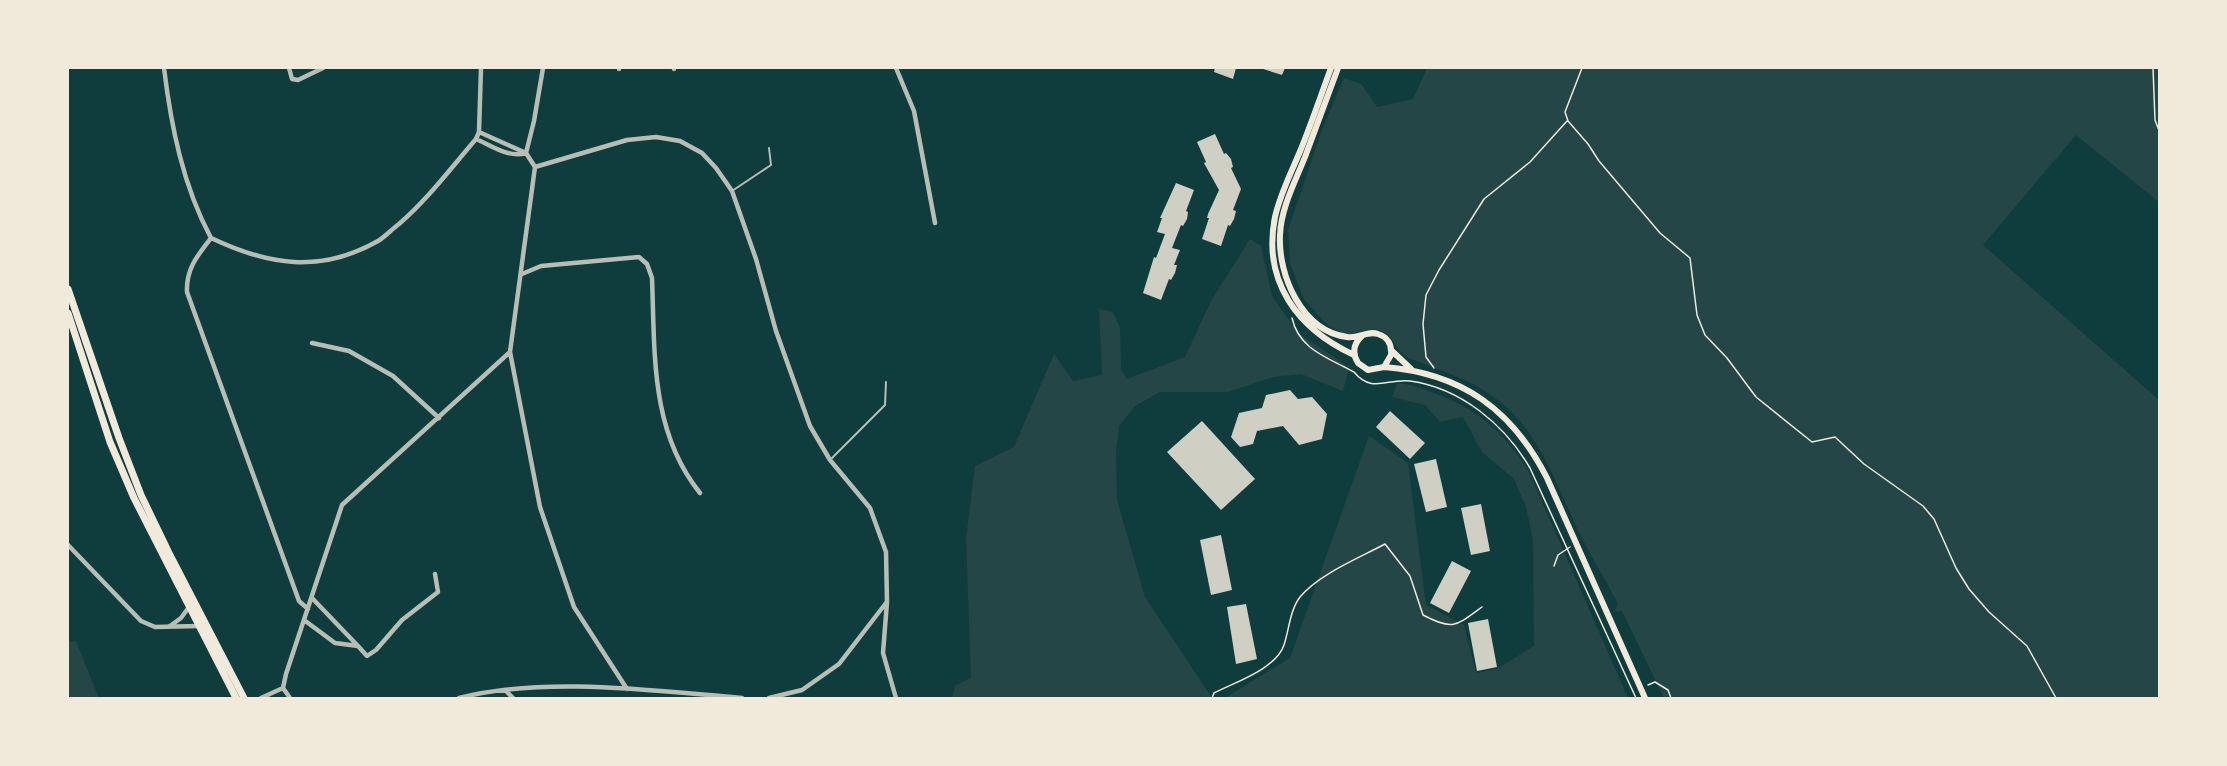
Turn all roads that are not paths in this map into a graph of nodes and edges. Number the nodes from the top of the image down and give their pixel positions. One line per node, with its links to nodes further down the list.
1 (164, 68): 16 (street)
2 (289, 68): 3 (street)
3 (323, 68)
4 (481, 68): 9 (street)
5 (543, 68): 12 (street)
6 (896, 68): 15 (street)
7 (1331, 68): 24 (main road)
8 (1338, 68): 20 (main road)
9 (479, 132): 10 (street); 12 (street)
10 (476, 139): 12 (street); 16 (street)
11 (769, 148): 14 (lane)
12 (526, 153): 13 (street)
13 (535, 167): 14 (street); 17 (street)
14 (732, 191): 29 (street)
15 (935, 223)
16 (211, 238): 36 (street)
17 (522, 274): 23 (street); 30 (street)
18 (68, 289): 45 (main road)
19 (68, 313): 35 (main road)
20 (1362, 336): 22 (main road); 24 (main road)
21 (312, 343): 28 (street)
22 (1392, 350): 25 (main road); 26 (main road)
23 (510, 352): 28 (street); 42 (street)
24 (1354, 355): 25 (main road)
25 (1384, 367): 26 (main road)
26 (1412, 369): 53 (main road)
27 (886, 381): 29 (lane)
28 (439, 418): 33 (street)
29 (830, 460): 34 (street)
30 (700, 493)
31 (68, 544): 39 (street)
32 (435, 573): 40 (street)
33 (312, 598): 36 (street); 40 (street)
34 (887, 602): 51 (street); 52 (street)
35 (189, 607): 38 (main road); 39 (street)
36 (308, 609): 37 (street)
37 (304, 620): 40 (street); 41 (street)
38 (199, 626): 39 (street); 44 (main road)
39 (169, 627)
40 (358, 646)
41 (284, 688): 46 (street); 47 (street)
42 (627, 689): 43 (street); 50 (street)
43 (505, 690): 48 (street); 49 (street)
44 (236, 699)
45 (244, 699)
46 (261, 699)
47 (290, 699)
48 (459, 699)
49 (513, 699)
50 (742, 699)
51 (769, 699)
52 (896, 699)
53 (1645, 699)

